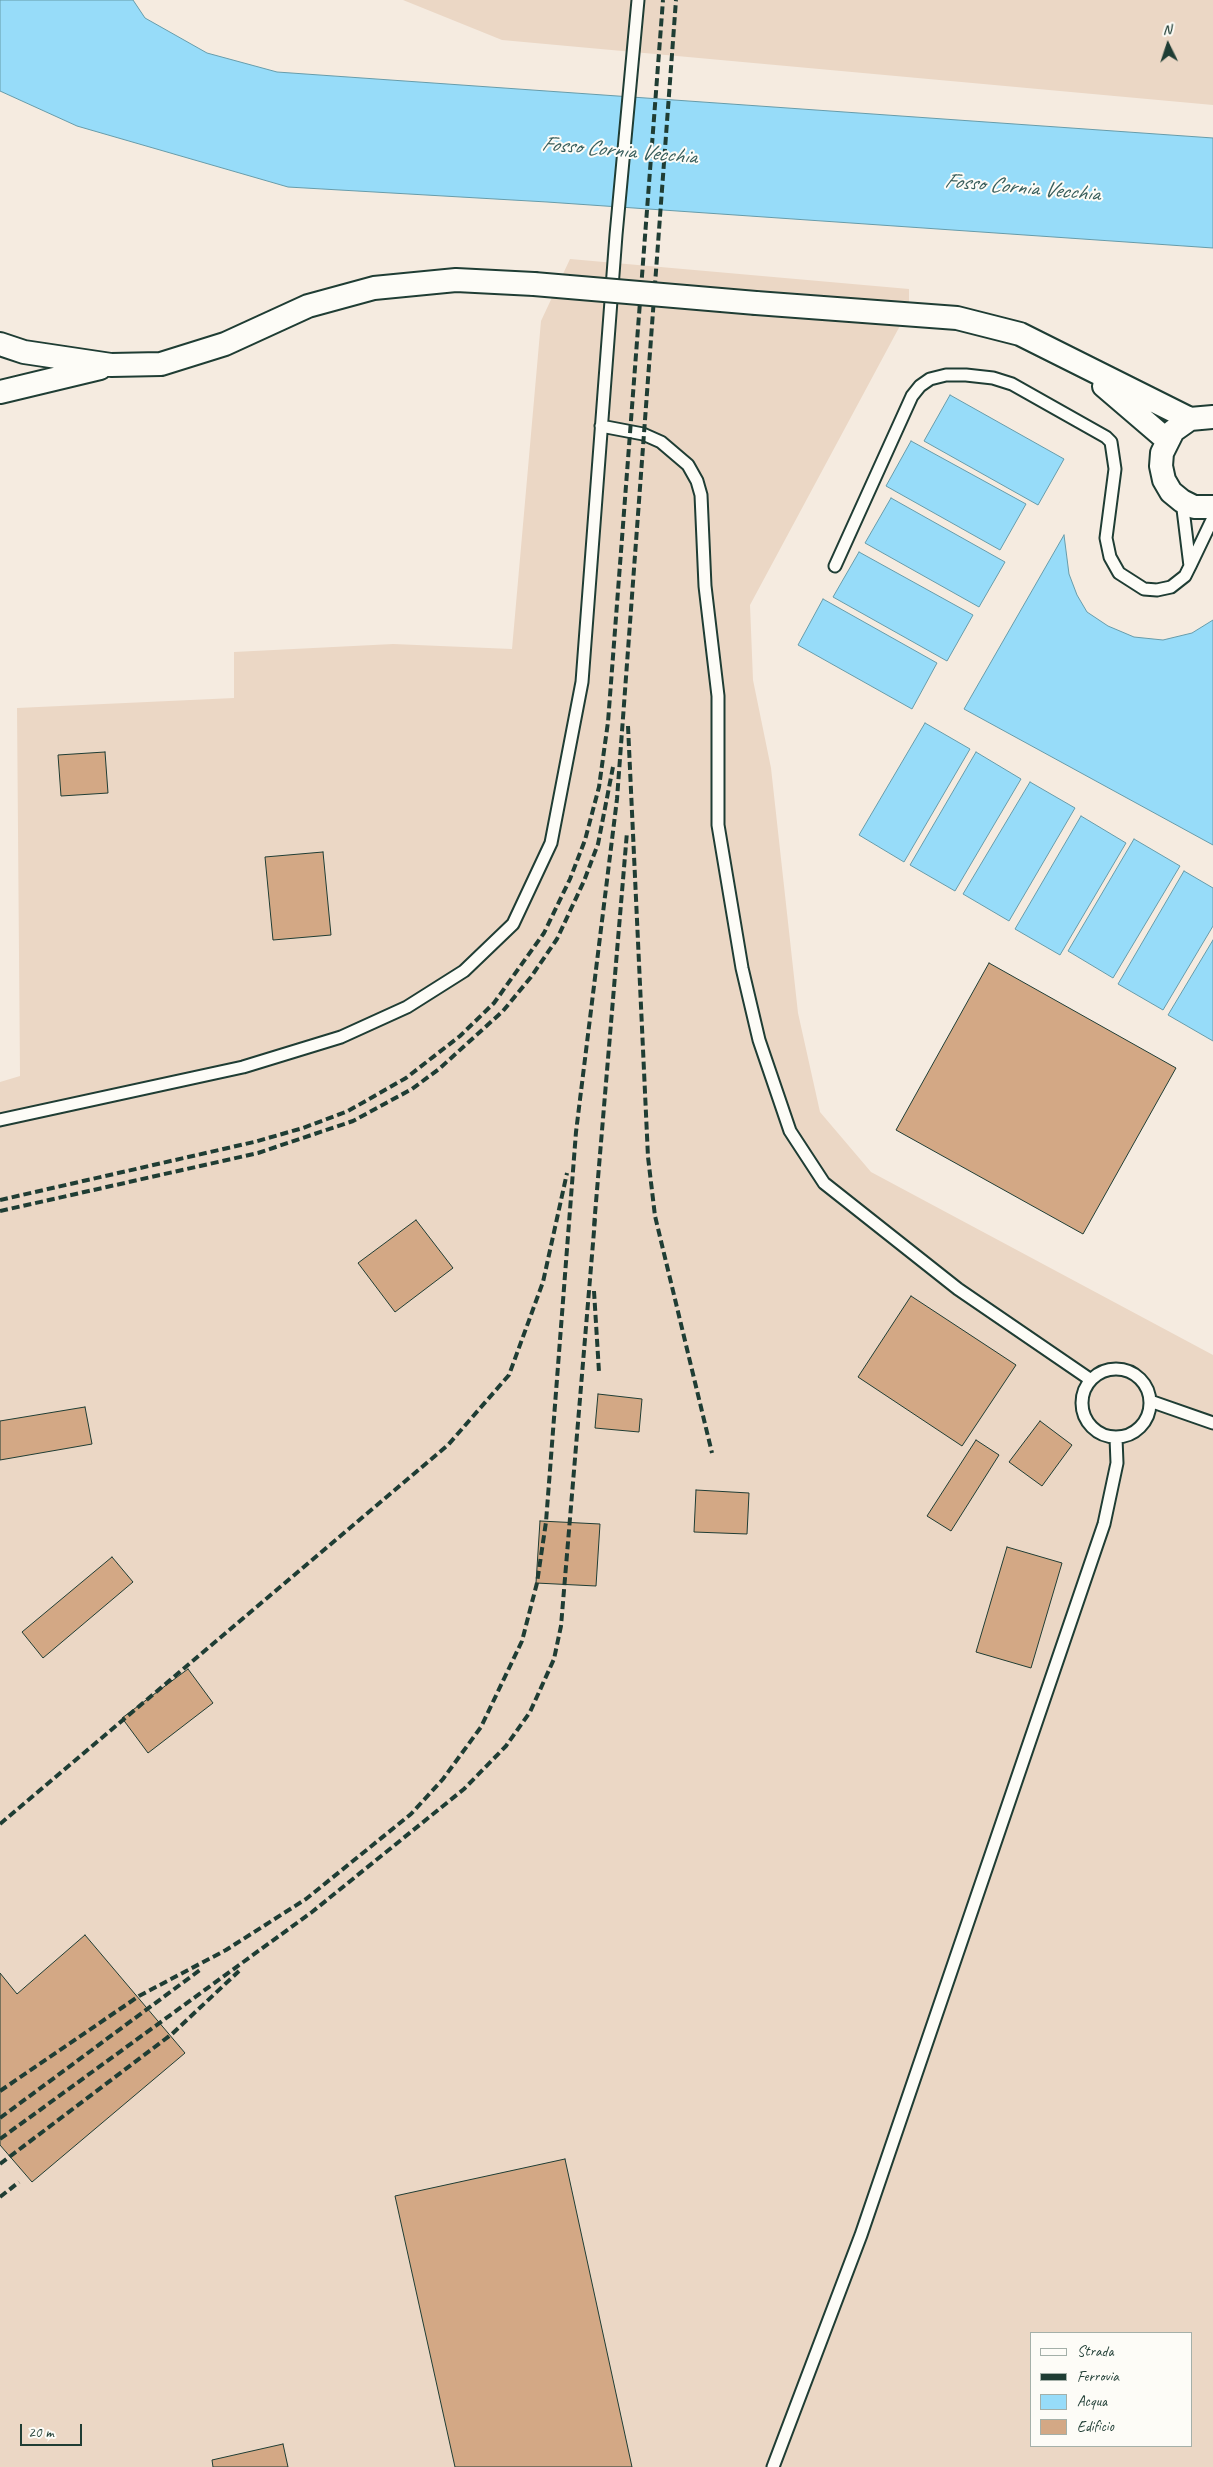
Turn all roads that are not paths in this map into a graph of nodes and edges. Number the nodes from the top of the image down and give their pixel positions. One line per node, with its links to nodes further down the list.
1 (638, 0): 8 (lane)
2 (0, 344): 4 (street)
3 (1078, 364): 4 (street, bridge); 7 (street); 9 (street)
4 (111, 365): 5 (street)
5 (0, 392)
6 (1213, 416): 7 (street)
7 (1190, 419): 9 (street)
8 (601, 426): 15 (lane); 16 (lane)
9 (1166, 440): 10 (street)
10 (1182, 501): 11 (street); 14 (lane)
11 (1213, 507)
12 (1213, 518): 14 (lane)
13 (835, 566): 14 (lane)
14 (1190, 566)
15 (0, 1120)
16 (1091, 1380): 17 (lane); 19 (lane)
17 (1150, 1401): 18 (lane); 19 (lane)
18 (1213, 1423)
19 (1116, 1438): 20 (lane)
20 (773, 2467)

